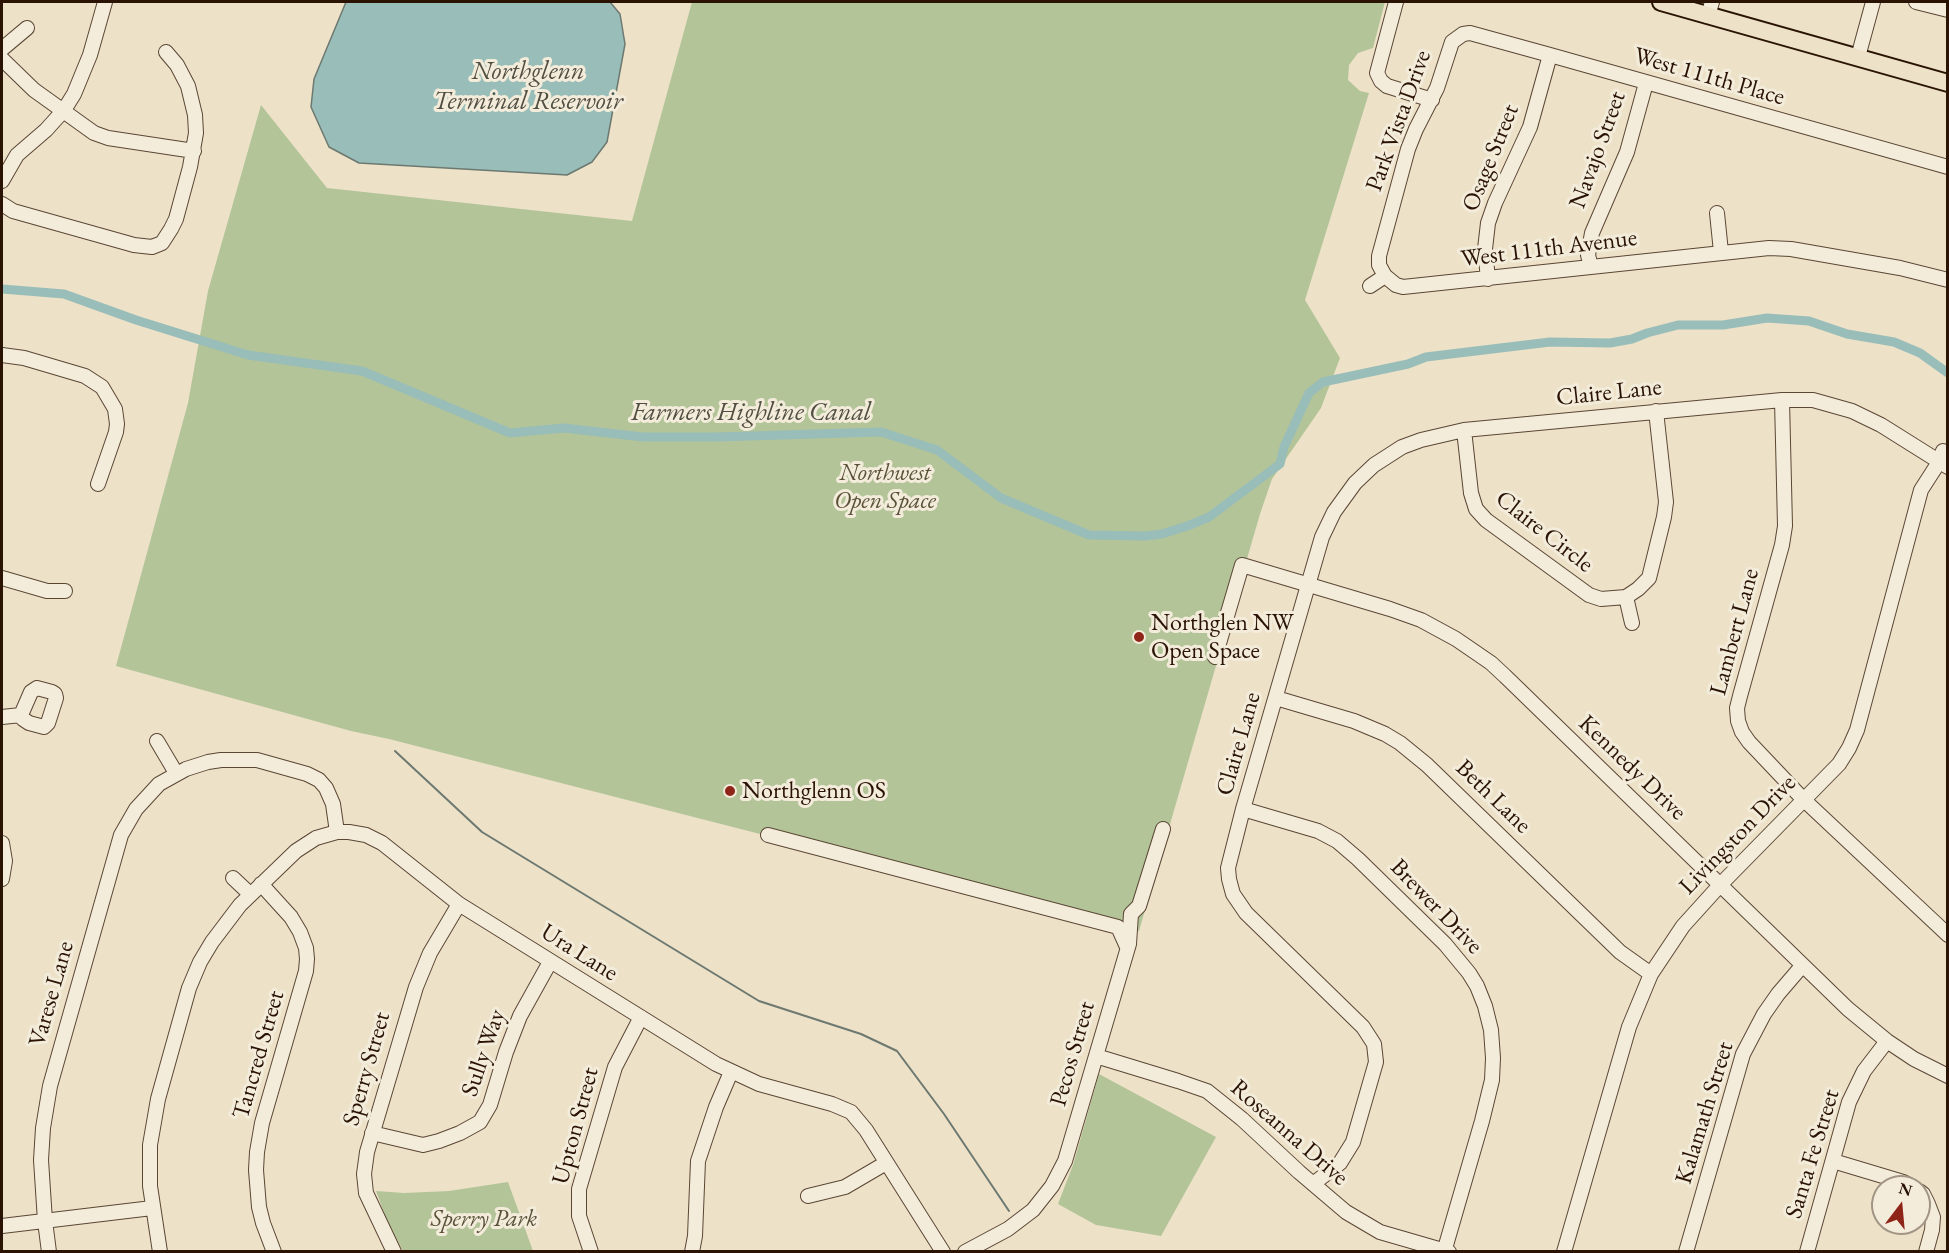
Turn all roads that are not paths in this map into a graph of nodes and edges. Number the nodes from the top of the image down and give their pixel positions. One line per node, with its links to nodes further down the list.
1 (105, 2): 18 (street)
2 (1396, 2): 17 (street)
3 (1660, 2): 6 (main road)
4 (1873, 2): 13 (street)
5 (1916, 2): 7 (street)
6 (1710, 9): 13 (main road)
7 (1947, 10)
8 (27, 28): 10 (street)
9 (1458, 36): 12 (street, West 111th Place); 17 (street, Park Vista Drive)
10 (2, 49)
11 (166, 52): 19 (street)
12 (1551, 55): 15 (street, West 111th Place); 27 (street, Osage Street)
13 (1858, 57): 16 (main road)
14 (2, 59): 18 (street)
15 (1646, 83): 20 (street, West 111th Place); 25 (street, Navajo Street)
16 (1947, 83)
17 (1432, 100): 26 (street, Park Vista Drive)
18 (64, 110): 19 (street); 21 (street)
19 (194, 151): 22 (street)
20 (1947, 167)
21 (2, 181)
22 (2, 204)
23 (1718, 213): 24 (street)
24 (1721, 252): 25 (street, West 111th Avenue); 28 (street, West 111th Avenue)
25 (1590, 267): 27 (street, West 111th Avenue)
26 (1385, 276): 27 (street, West 111th Avenue); 29 (street)
27 (1488, 279)
28 (1947, 280)
29 (1370, 286)
30 (2, 355): 35 (street)
31 (1782, 400): 32 (street, Claire Lane); 34 (street, Claire Lane); 47 (street, Lambert Lane)
32 (1656, 411): 33 (street, Claire Lane); 39 (street)
33 (1464, 430): 37 (street, Claire Lane); 39 (street, Claire Circle)
34 (1943, 460): 47 (street, Livingston Drive)
35 (98, 483)
36 (2, 578): 38 (street)
37 (1308, 585): 41 (street, Kennedy Drive); 42 (street, Claire Lane); 56 (street, Kennedy Drive)
38 (65, 591)
39 (1626, 597): 40 (street)
40 (1632, 622)
41 (1215, 657)
42 (1276, 698): 48 (street, Claire Lane); 63 (street, Beth Lane)
43 (21, 715): 44 (street)
44 (2, 717)
45 (157, 741): 46 (street)
46 (176, 773): 50 (street, Varese Lane); 77 (street, Varese Lane)
47 (1803, 799): 56 (street, Livingston Drive); 59 (street, Lambert Lane)
48 (1243, 809): 73 (street, Claire Lane); 89 (street, Brewer Drive)
49 (1163, 829): 60 (street, Pecos Street)
50 (337, 832): 55 (street, Ura Lane); 58 (street, Ura Lane)
51 (768, 836): 60 (street)
52 (2, 843): 54 (street)
53 (233, 878): 57 (street)
54 (2, 879)
55 (261, 884): 57 (street, Ura Lane); 83 (street, Tancred Street)
56 (1721, 884): 62 (street, Kennedy Drive); 63 (street, Livingston Drive)
57 (250, 894): 75 (street, Ura Lane)
58 (459, 904): 61 (street, Ura Lane); 69 (street, Sperry Street)
59 (1947, 935)
60 (1127, 947): 66 (street, Pecos Street)
61 (550, 962): 64 (street, Ura Lane); 69 (street, Sully Way)
62 (1802, 966): 65 (street, Kennedy Drive); 91 (street, Kalamath Street)
63 (1651, 974): 90 (street, Livingston Drive)
64 (641, 1017): 67 (street, Ura Lane); 85 (street, Upton Street)
65 (1887, 1041): 68 (street, Kennedy Drive); 70 (street, Santa Fe Street)
66 (1096, 1056): 73 (street, Roseanna Drive); 88 (street, Pecos Street)
67 (731, 1072): 71 (street, Ura Lane); 86 (street)
68 (1947, 1076)
69 (372, 1132): 84 (street, Sperry Street)
70 (1833, 1161): 72 (street); 92 (street, Santa Fe Street)
71 (886, 1163): 74 (street); 87 (street, Ura Lane)
72 (1880, 1175)
73 (1313, 1184): 89 (street, Roseanna Drive)
74 (808, 1196)
75 (152, 1208): 77 (street); 82 (street, Ura Lane)
76 (1931, 1212): 79 (street)
77 (45, 1221): 78 (street); 81 (street, Varese Lane)
78 (2, 1226)
79 (1931, 1234)
80 (1931, 1235): 93 (street)
81 (50, 1251)
82 (160, 1251)
83 (274, 1251)
84 (394, 1251)
85 (591, 1251)
86 (692, 1251)
87 (943, 1251)
88 (965, 1251)
89 (1446, 1251)
90 (1564, 1251)
91 (1686, 1251)
92 (1807, 1251)
93 (1926, 1251)

